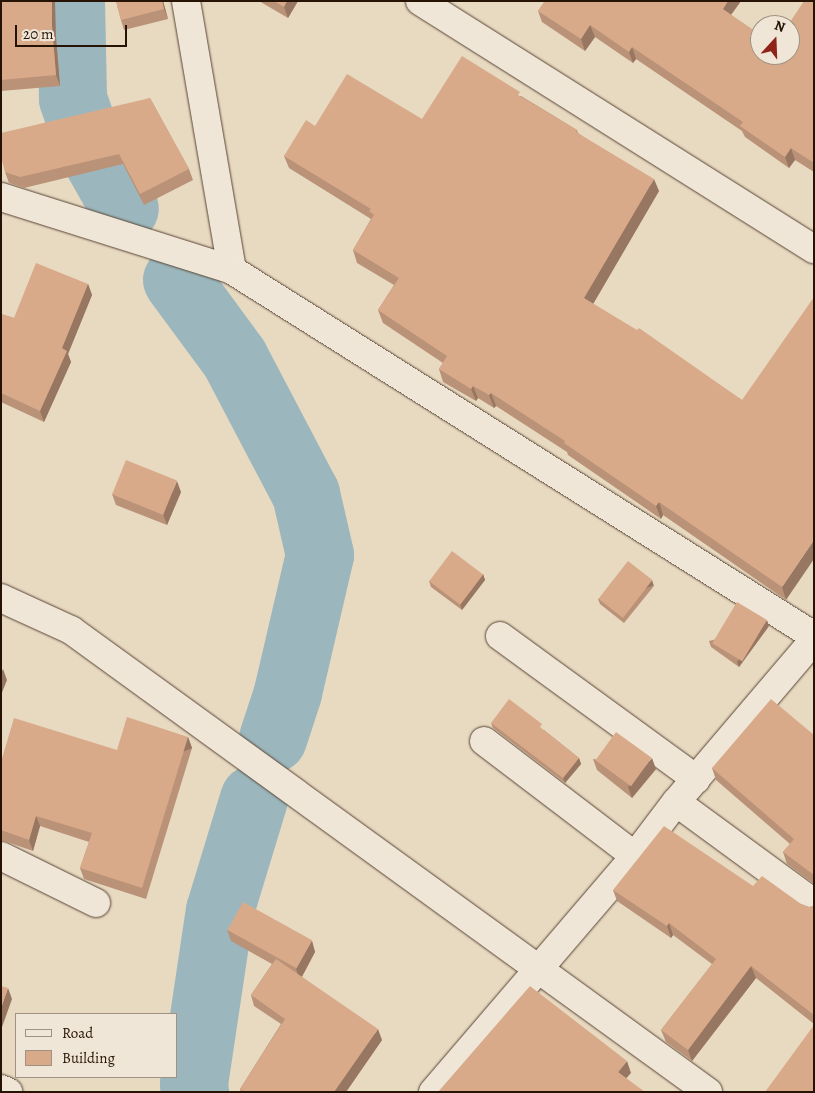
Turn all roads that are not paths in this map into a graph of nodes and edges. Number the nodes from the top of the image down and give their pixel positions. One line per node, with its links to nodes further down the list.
1 (186, 1): 5 (street)
2 (420, 1): 4 (street)
3 (1, 197): 5 (street)
4 (814, 249)
5 (232, 270): 8 (street)
6 (1, 598): 16 (street)
7 (500, 636): 10 (street)
8 (814, 638): 10 (street)
9 (484, 741): 13 (street)
10 (696, 779): 11 (street)
11 (676, 802): 13 (street); 15 (street)
12 (1, 856): 14 (street)
13 (635, 856): 16 (street)
14 (96, 903)
15 (814, 903)
16 (539, 968): 19 (street); 20 (street)
17 (1, 1089): 18 (street)
18 (8, 1092)
19 (433, 1092)
20 (708, 1092)

